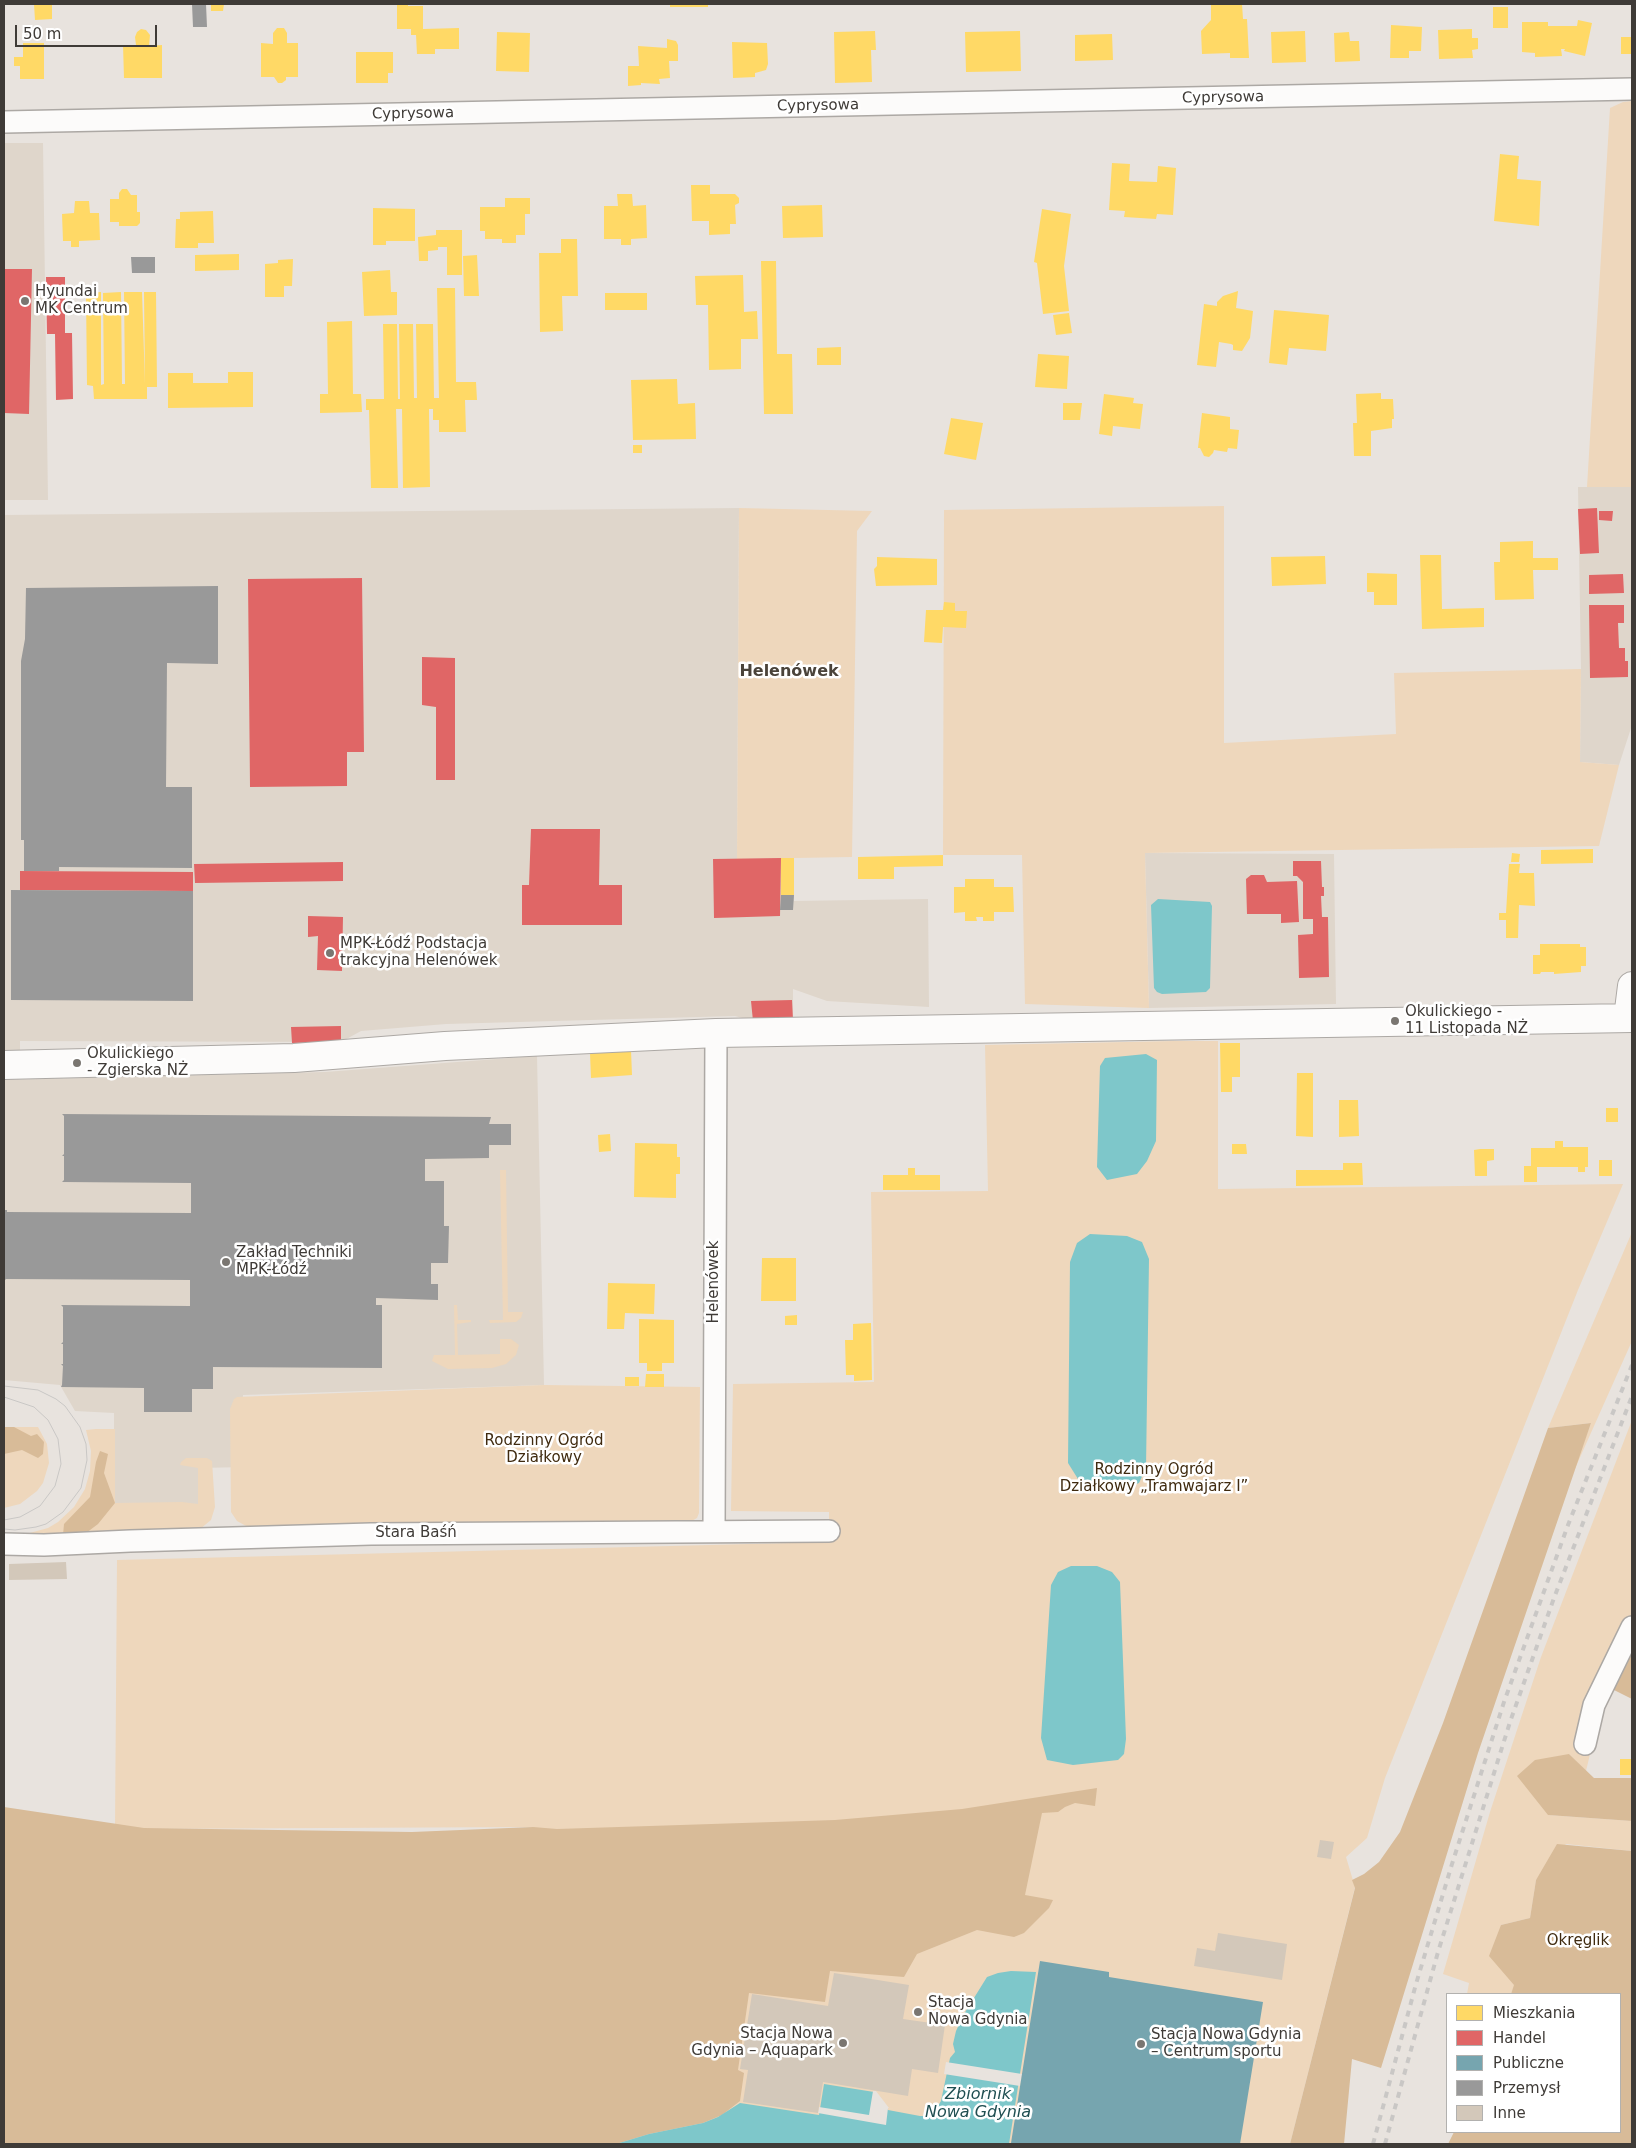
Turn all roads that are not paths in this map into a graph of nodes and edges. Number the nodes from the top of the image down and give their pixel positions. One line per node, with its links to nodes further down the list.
1 (1632, 89): 2 (street, Cyprysowa)
2 (4, 122)
3 (1632, 986): 4 (street)
4 (1630, 1018): 5 (street)
5 (716, 1033): 6 (street); 7 (street, Helenówek)
6 (4, 1065)
7 (714, 1531): 8 (street, Stara Baśń); 9 (street, Stara Baśń)
8 (829, 1531)
9 (4, 1544)
10 (1632, 1627): 11 (street)
11 (1585, 1744)

